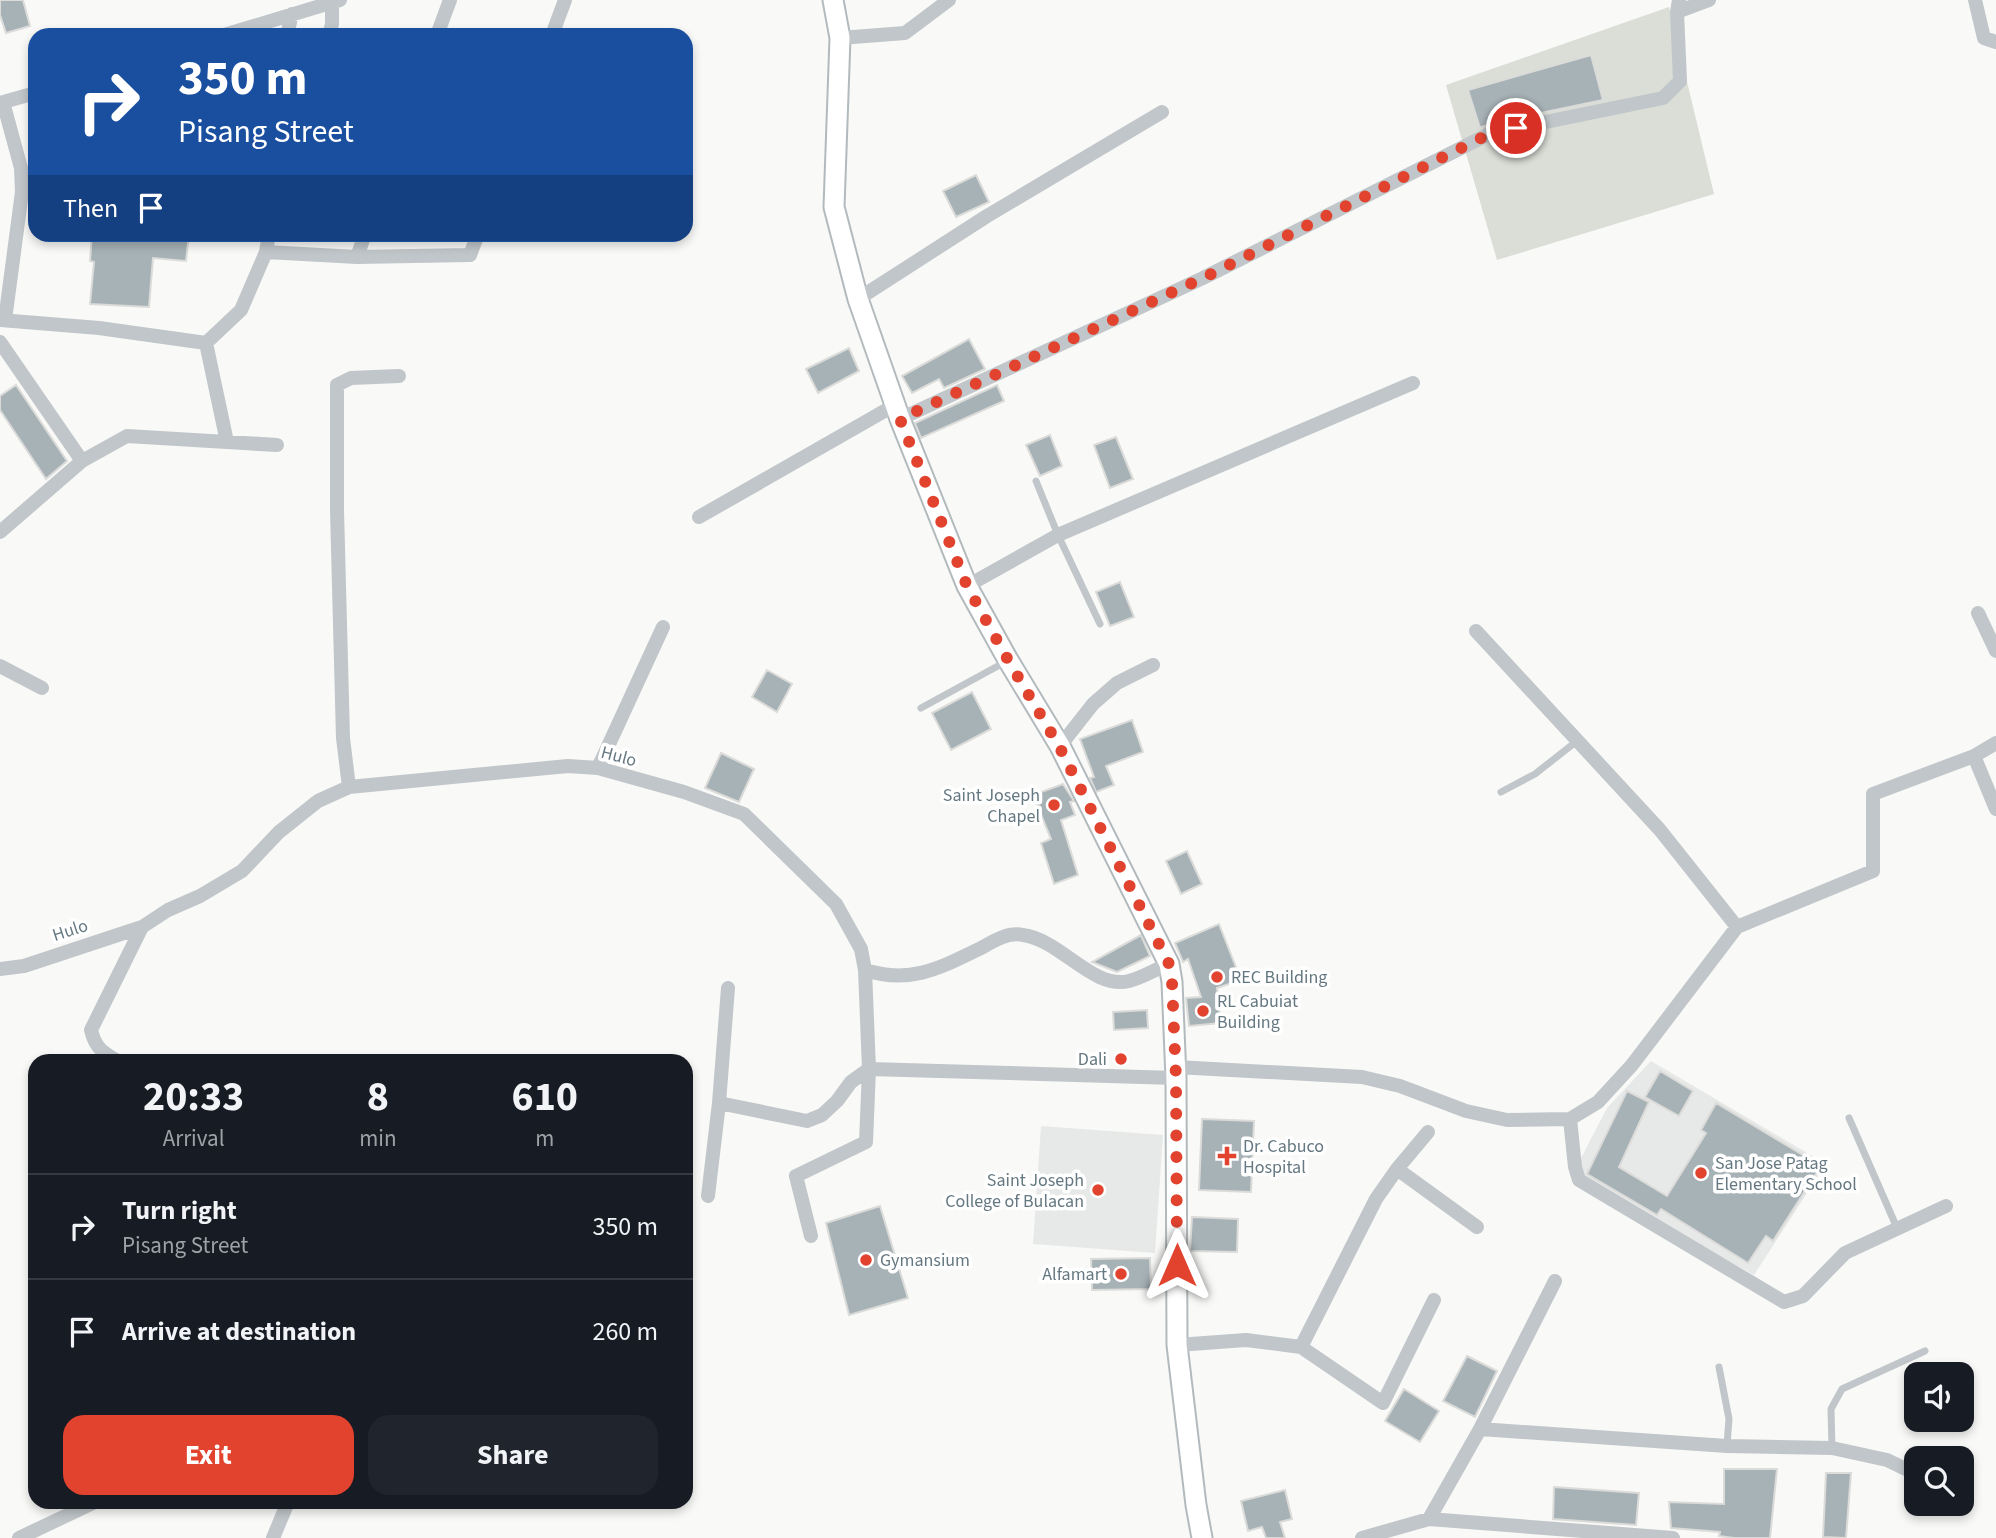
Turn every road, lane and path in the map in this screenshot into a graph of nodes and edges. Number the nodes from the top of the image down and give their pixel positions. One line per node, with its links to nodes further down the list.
1 (450, 0): 13 (street)
2 (565, 0): 14 (street)
3 (833, 0): 15 (main road)
4 (949, 0): 15 (street)
5 (1709, 0): 8 (street)
6 (1975, 0): 16 (street)
7 (335, 1): 9 (street); 12 (street)
8 (1678, 6): 33 (street)
9 (292, 15): 10 (street); 11 (street)
10 (248, 28)
11 (289, 28)
12 (331, 28)
13 (440, 28)
14 (555, 28)
15 (840, 38): 27 (main road)
16 (1996, 42)
17 (28, 95): 18 (street)
18 (1, 103): 20 (street)
19 (1162, 112): 27 (street)
20 (28, 190)
21 (28, 198): 28 (street)
22 (268, 242): 25 (street)
23 (362, 242): 26 (street)
24 (475, 242): 26 (street)
25 (266, 252): 26 (street); 30 (street)
26 (357, 257)
27 (858, 299): 33 (main road)
28 (3, 320): 30 (street)
29 (0, 342): 36 (street)
30 (206, 343): 34 (street)
31 (399, 376): 57 (street)
32 (1413, 383): 40 (street)
33 (898, 412): 38 (street); 41 (main road)
34 (227, 442): 35 (street); 36 (street)
35 (278, 445)
36 (82, 461): 39 (street)
37 (1036, 481): 40 (lane)
38 (699, 517)
39 (2, 525)
40 (1058, 535): 41 (street); 43 (lane)
41 (967, 586): 47 (main road)
42 (1978, 612): 46 (street)
43 (1100, 624)
44 (663, 627): 56 (street)
45 (1476, 631): 52 (street)
46 (1996, 651)
47 (1008, 660): 51 (lane); 54 (main road)
48 (1153, 665): 54 (street)
49 (0, 666): 50 (street)
50 (42, 688)
51 (921, 708)
52 (1578, 741): 58 (lane); 61 (street)
53 (1996, 743): 55 (street)
54 (1059, 746): 62 (main road)
55 (1974, 756): 59 (street); 61 (street)
56 (598, 768): 57 (street, Hulo); 64 (street, Hulo)
57 (349, 787): 60 (street, Hulo)
58 (1501, 792)
59 (1996, 809)
60 (142, 926): 63 (street, Hulo); 66 (street)
61 (1737, 927): 71 (street)
62 (1169, 964): 64 (street); 68 (main road)
63 (0, 969)
64 (865, 970): 67 (street, Hulo)
65 (728, 988): 69 (street)
66 (105, 1054)
67 (869, 1069): 68 (street); 69 (street); 78 (street, Hulo)
68 (1176, 1072): 71 (street); 81 (main road)
69 (719, 1103): 74 (street)
70 (1849, 1118): 77 (lane)
71 (1570, 1119): 77 (street)
72 (1428, 1132): 73 (street)
73 (1397, 1169): 76 (street); 82 (street)
74 (708, 1196)
75 (1946, 1206): 77 (street)
76 (1477, 1227)
77 (1897, 1229)
78 (811, 1236)
79 (1555, 1282): 85 (street)
80 (1434, 1300): 82 (street)
81 (1177, 1345): 82 (street); 94 (main road)
82 (1301, 1347)
83 (1925, 1351): 87 (lane)
84 (1719, 1367): 86 (lane)
85 (1480, 1429): 86 (street); 91 (street)
86 (1727, 1446): 87 (street)
87 (1832, 1448): 88 (street)
88 (1904, 1468)
89 (80, 1509): 92 (street)
90 (285, 1509): 93 (street)
91 (1429, 1519): 95 (street); 96 (street)
92 (19, 1538)
93 (273, 1538)
94 (1202, 1538)
95 (1362, 1538)
96 (1673, 1538)

